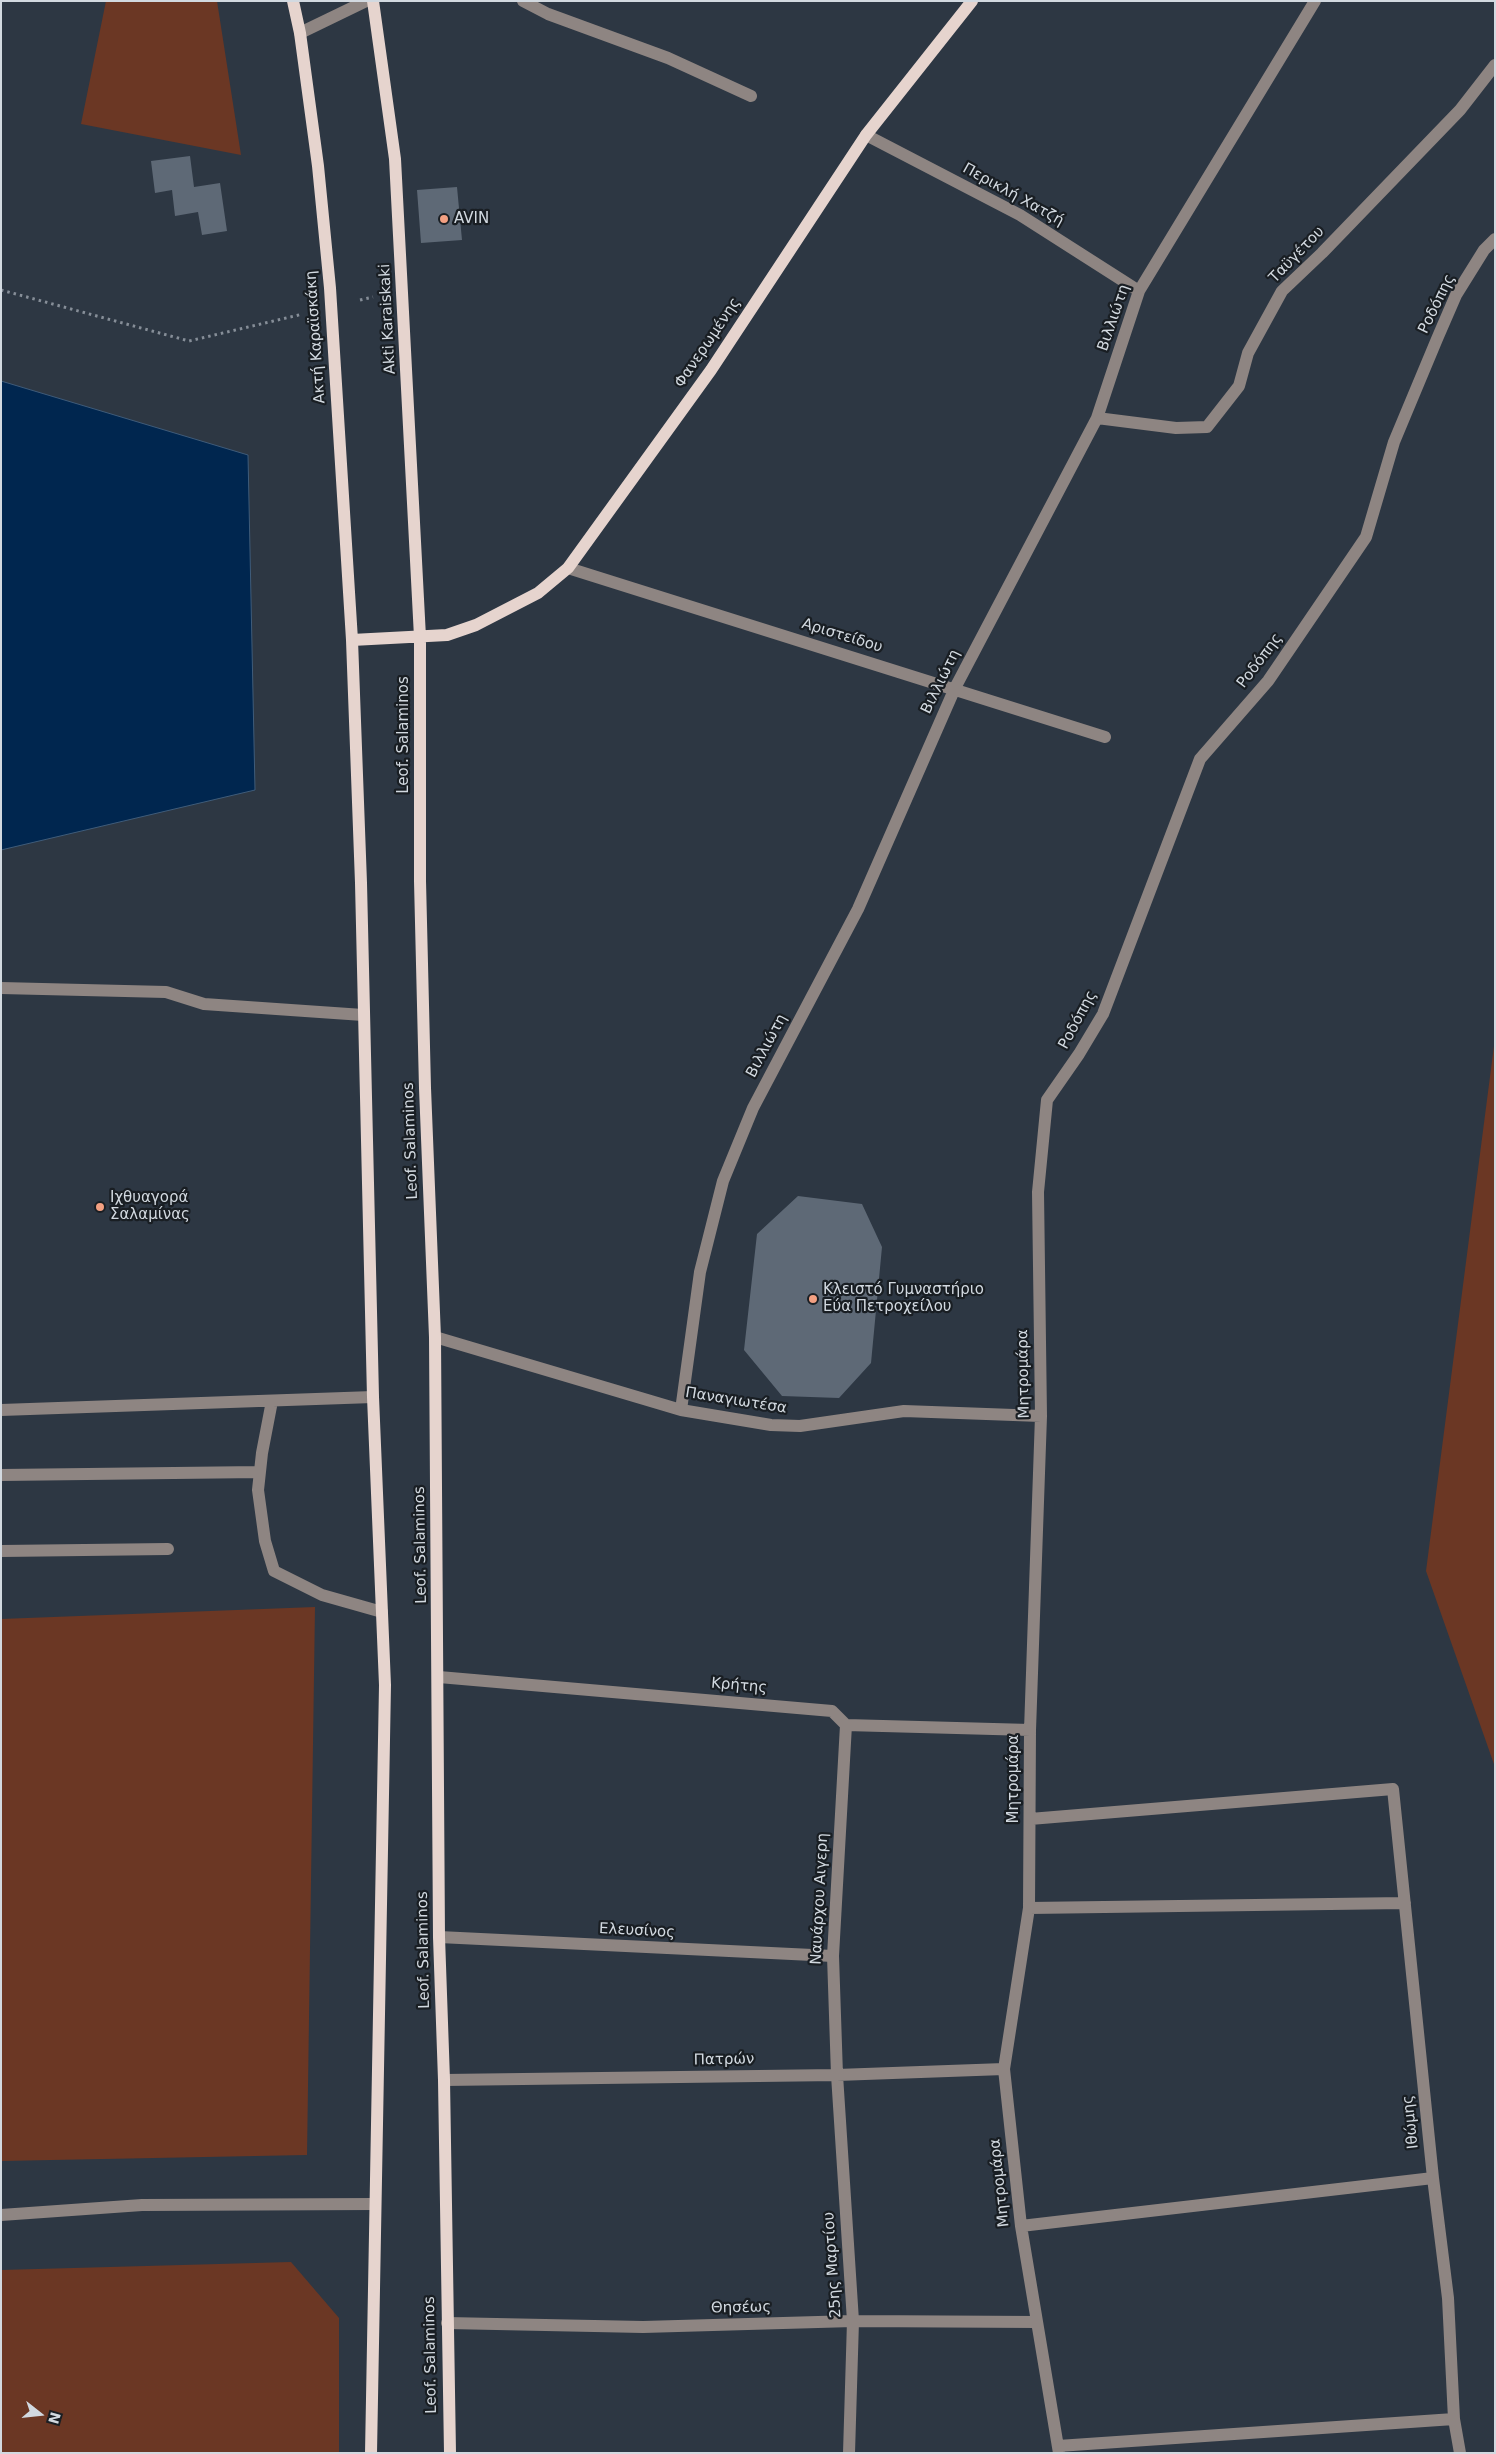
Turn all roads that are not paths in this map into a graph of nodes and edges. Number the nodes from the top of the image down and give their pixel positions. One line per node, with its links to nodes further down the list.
1 (293, 1): 7 (main road)
2 (366, 1): 7 (street)
3 (373, 1): 15 (main road, Akti Karaiskaki)
4 (523, 1): 9 (street)
5 (972, 1): 10 (main road, Φανερωμένης)
6 (1315, 1): 12 (street, Βιλλιώτη)
7 (300, 33): 16 (main road, Ακτή Καραϊσκάκη)
8 (1495, 65): 13 (street, Ταϋγέτου)
9 (751, 96)
10 (866, 135): 12 (street, Περικλή Χατζή); 14 (main road, Φανερωμένης)
11 (1495, 239): 21 (street, Ροδόπης)
12 (1139, 291): 13 (street, Βιλλιώτη)
13 (1097, 418): 17 (street, Βιλλιώτη)
14 (568, 568): 15 (main road, Φανερωμένης); 17 (street, Αριστείδου)
15 (420, 637): 16 (main road, Φανερωμένης); 22 (main road, Leof. Salaminos)
16 (352, 640): 20 (main road)
17 (954, 688): 18 (street, Αριστείδου); 26 (street, Βιλλιώτη)
18 (1105, 737)
19 (1, 988): 20 (street)
20 (363, 1015): 23 (main road)
21 (1047, 1100): 27 (street, Μητρομάρα)
22 (435, 1336): 26 (street, Παναγιωτέσα); 33 (main road, Leof. Salaminos)
23 (373, 1397): 24 (street); 32 (main road)
24 (272, 1400): 25 (street); 28 (street)
25 (1, 1410)
26 (681, 1410): 27 (street, Παναγιωτέσα)
27 (1041, 1416): 35 (street, Μητρομάρα)
28 (260, 1472): 29 (street); 32 (street)
29 (1, 1475)
30 (168, 1548): 31 (street)
31 (1, 1551)
32 (382, 1612): 45 (main road)
33 (439, 1677): 34 (street, Κρήτης); 39 (main road, Leof. Salaminos)
34 (846, 1726): 35 (street); 40 (street, Ναυάρχου Αιγερη)
35 (1030, 1730): 36 (street, Μητρομάρα)
36 (1030, 1819): 37 (street, Ιθώμης); 38 (street, Μητρομάρα)
37 (1405, 1903): 38 (street); 44 (street, Ιθώμης)
38 (1029, 1908): 41 (street, Μητρομάρα)
39 (439, 1937): 40 (street, Ελευσίνος); 43 (main road, Leof. Salaminos)
40 (833, 1956): 42 (street, Ναυάρχου Αιγερη)
41 (1004, 2069): 42 (street, Πατρών); 47 (street, Μητρομάρα)
42 (837, 2075): 43 (street, Πατρών); 48 (street, 25ης Μαρτίου)
43 (444, 2080): 50 (main road, Leof. Salaminos)
44 (1433, 2178): 47 (street); 51 (street, Ιθώμης)
45 (375, 2204): 46 (street); 53 (main road)
46 (1, 2215)
47 (1021, 2226): 49 (street, Μητρομάρα)
48 (853, 2321): 49 (street, Θησέως); 50 (street, Θησέως); 55 (street, 25ης Μαρτίου)
49 (1037, 2322): 52 (street, Μητρομάρα)
50 (447, 2323): 54 (main road, Leof. Salaminos)
51 (1454, 2419): 52 (street); 56 (street, Ιθώμης)
52 (1058, 2449)
53 (371, 2453)
54 (450, 2453)
55 (850, 2453)
56 (1460, 2453)

